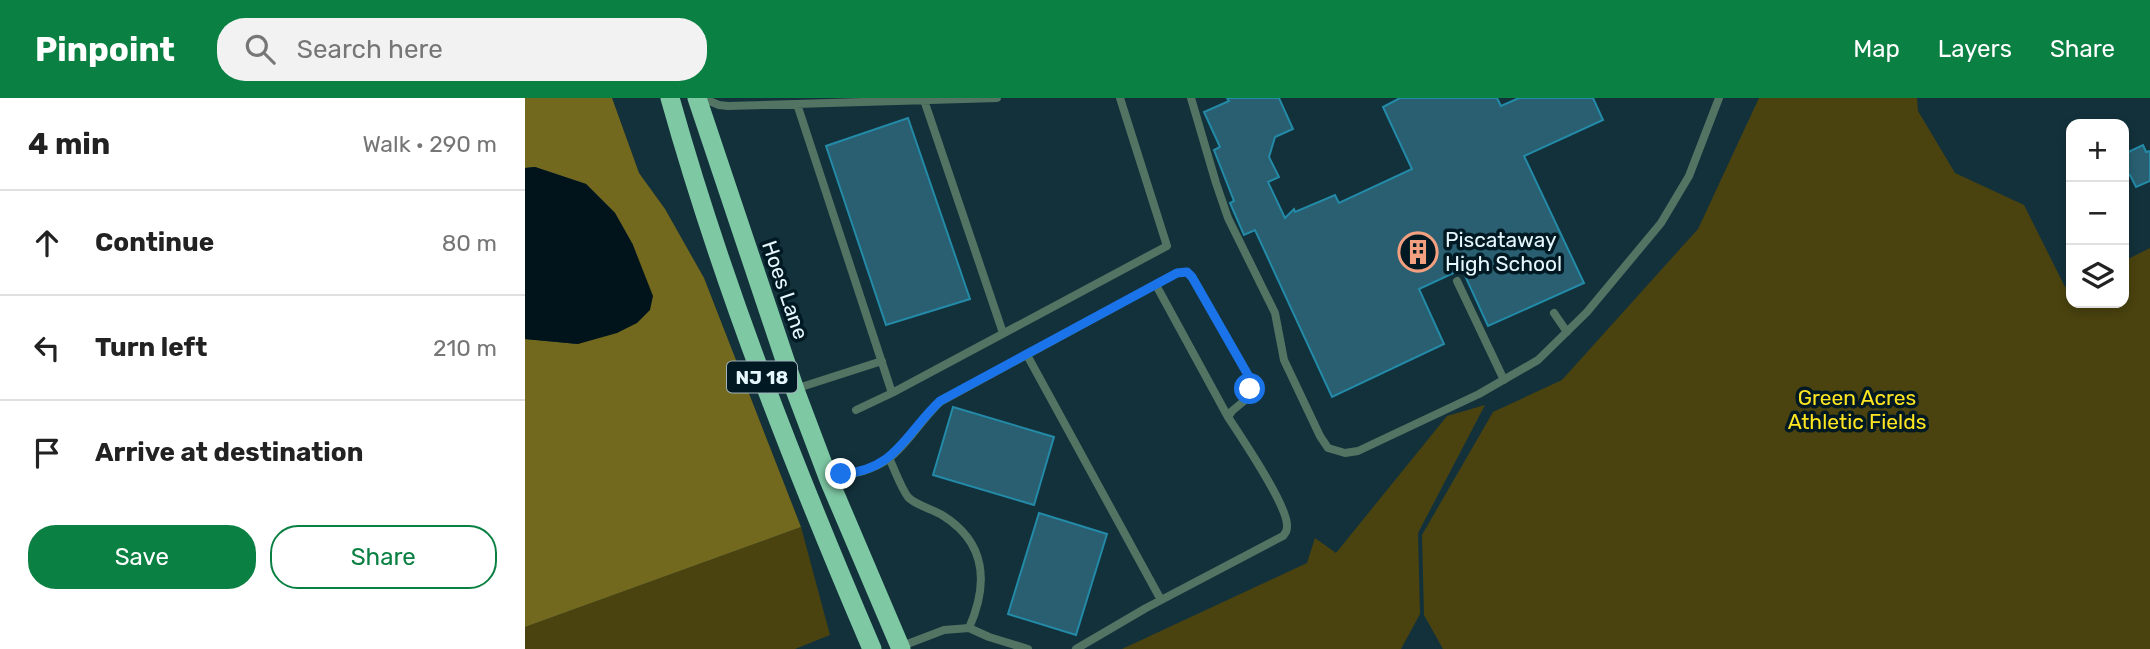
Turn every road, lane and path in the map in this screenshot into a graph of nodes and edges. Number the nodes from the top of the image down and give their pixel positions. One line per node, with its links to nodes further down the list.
1 (670, 98): 26 (highway, NJ 18)
2 (700, 98): 8 (lane); 17 (highway, Hoes Lane / NJ 18)
3 (997, 98): 7 (lane)
4 (1120, 98): 13 (lane)
5 (1191, 98): 16 (lane)
6 (1720, 98): 12 (lane)
7 (924, 100): 8 (lane); 13 (lane)
8 (797, 104): 15 (lane)
9 (1457, 281): 16 (lane)
10 (1156, 285): 14 (lane); 20 (lane); 20 (lane)
11 (1554, 313): 12 (lane)
12 (1567, 332): 16 (lane)
13 (1003, 333): 18 (lane)
14 (1027, 355): 21 (lane); 23 (lane)
15 (882, 361): 17 (lane); 18 (lane)
16 (1504, 380)
17 (795, 390): 22 (highway, Hoes Lane / NJ 18)
18 (892, 393): 19 (lane)
19 (856, 410)
20 (1229, 417): 23 (lane)
21 (889, 458): 22 (lane); 24 (lane)
22 (823, 465): 25 (highway, Hoes Lane / NJ 18)
23 (1161, 600): 28 (lane)
24 (969, 628): 25 (lane); 27 (lane)
25 (901, 648)
26 (872, 649)
27 (1028, 649)
28 (1076, 649)

